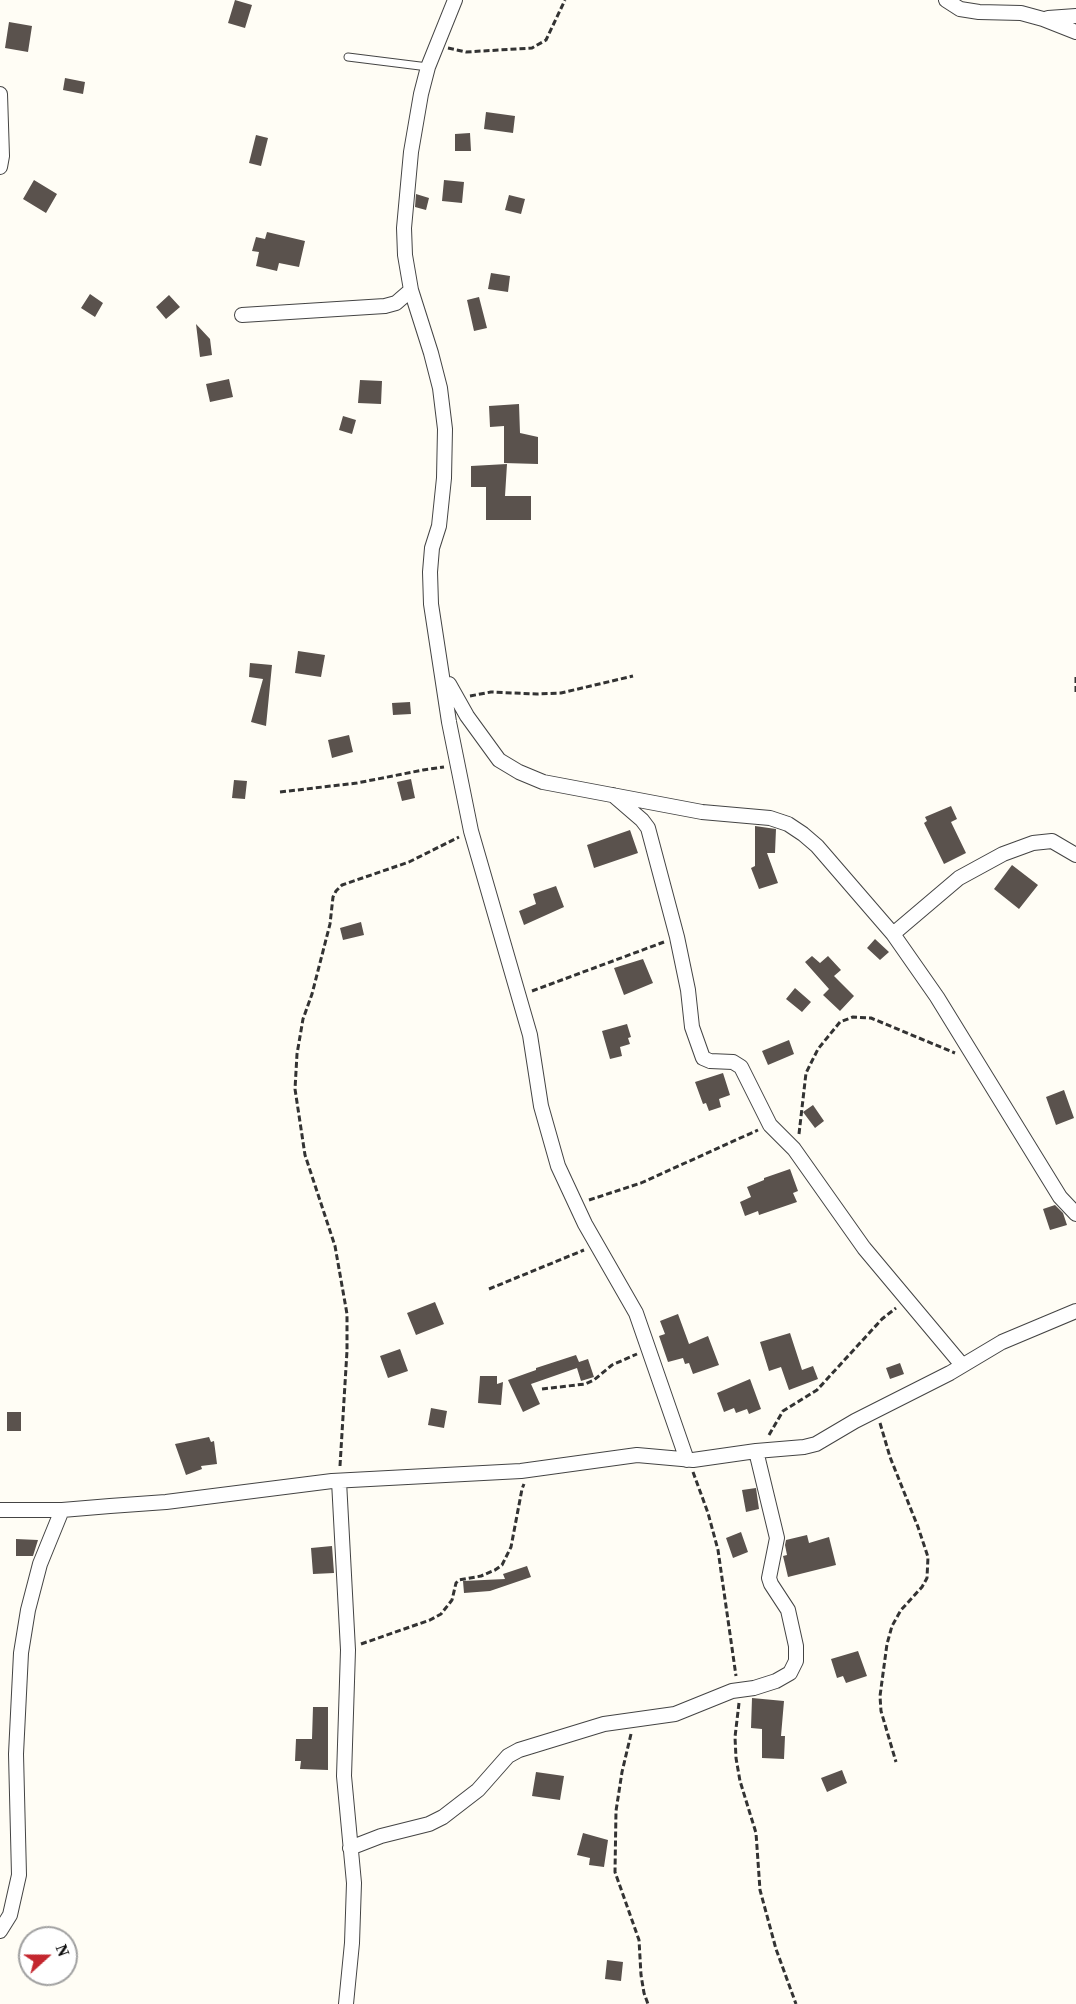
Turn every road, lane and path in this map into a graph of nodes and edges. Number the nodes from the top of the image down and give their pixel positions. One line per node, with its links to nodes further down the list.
1 (455, 0): 7 (street)
2 (566, 0): 7 (path)
3 (946, 0): 5 (street)
4 (1076, 16): 5 (street)
5 (1043, 19): 6 (street)
6 (1076, 32)
7 (439, 43): 9 (street)
8 (348, 57): 9 (lane)
9 (428, 67): 12 (street)
10 (0, 94): 11 (street)
11 (0, 167)
12 (411, 290): 13 (street); 14 (street)
13 (242, 315)
14 (443, 672): 18 (street); 19 (street)
15 (633, 676): 18 (path)
16 (1076, 677): 17 (path)
17 (1076, 695)
18 (457, 699): 21 (street)
19 (458, 766): 20 (path); 22 (street)
20 (280, 792)
21 (611, 793): 24 (street); 25 (street)
22 (471, 831): 26 (street); 43 (path)
23 (1076, 855): 24 (street)
24 (893, 934): 27 (street)
25 (677, 937): 26 (path); 28 (street)
26 (519, 996): 30 (street)
27 (980, 1067): 29 (path); 31 (street)
28 (770, 1125): 29 (street); 30 (path)
29 (794, 1149): 34 (street)
30 (576, 1204): 32 (street)
31 (1076, 1215)
32 (597, 1245): 33 (path); 36 (street)
33 (489, 1289)
34 (907, 1300): 37 (street); 40 (path)
35 (1076, 1311): 37 (street)
36 (650, 1349): 38 (path); 41 (street)
37 (962, 1365): 39 (street)
38 (542, 1389)
39 (877, 1410): 40 (street); 49 (path)
40 (756, 1451): 41 (street); 47 (street)
41 (690, 1460): 43 (street); 47 (path)
42 (529, 1480): 46 (path)
43 (339, 1481): 45 (street); 46 (street)
44 (0, 1509): 45 (street)
45 (62, 1510): 51 (street)
46 (348, 1650): 50 (street)
47 (741, 1690): 48 (street); 54 (path)
48 (639, 1719): 50 (street); 53 (path)
49 (896, 1762)
50 (350, 1848): 52 (street)
51 (0, 1931)
52 (346, 2004)
53 (648, 2004)
54 (796, 2004)

